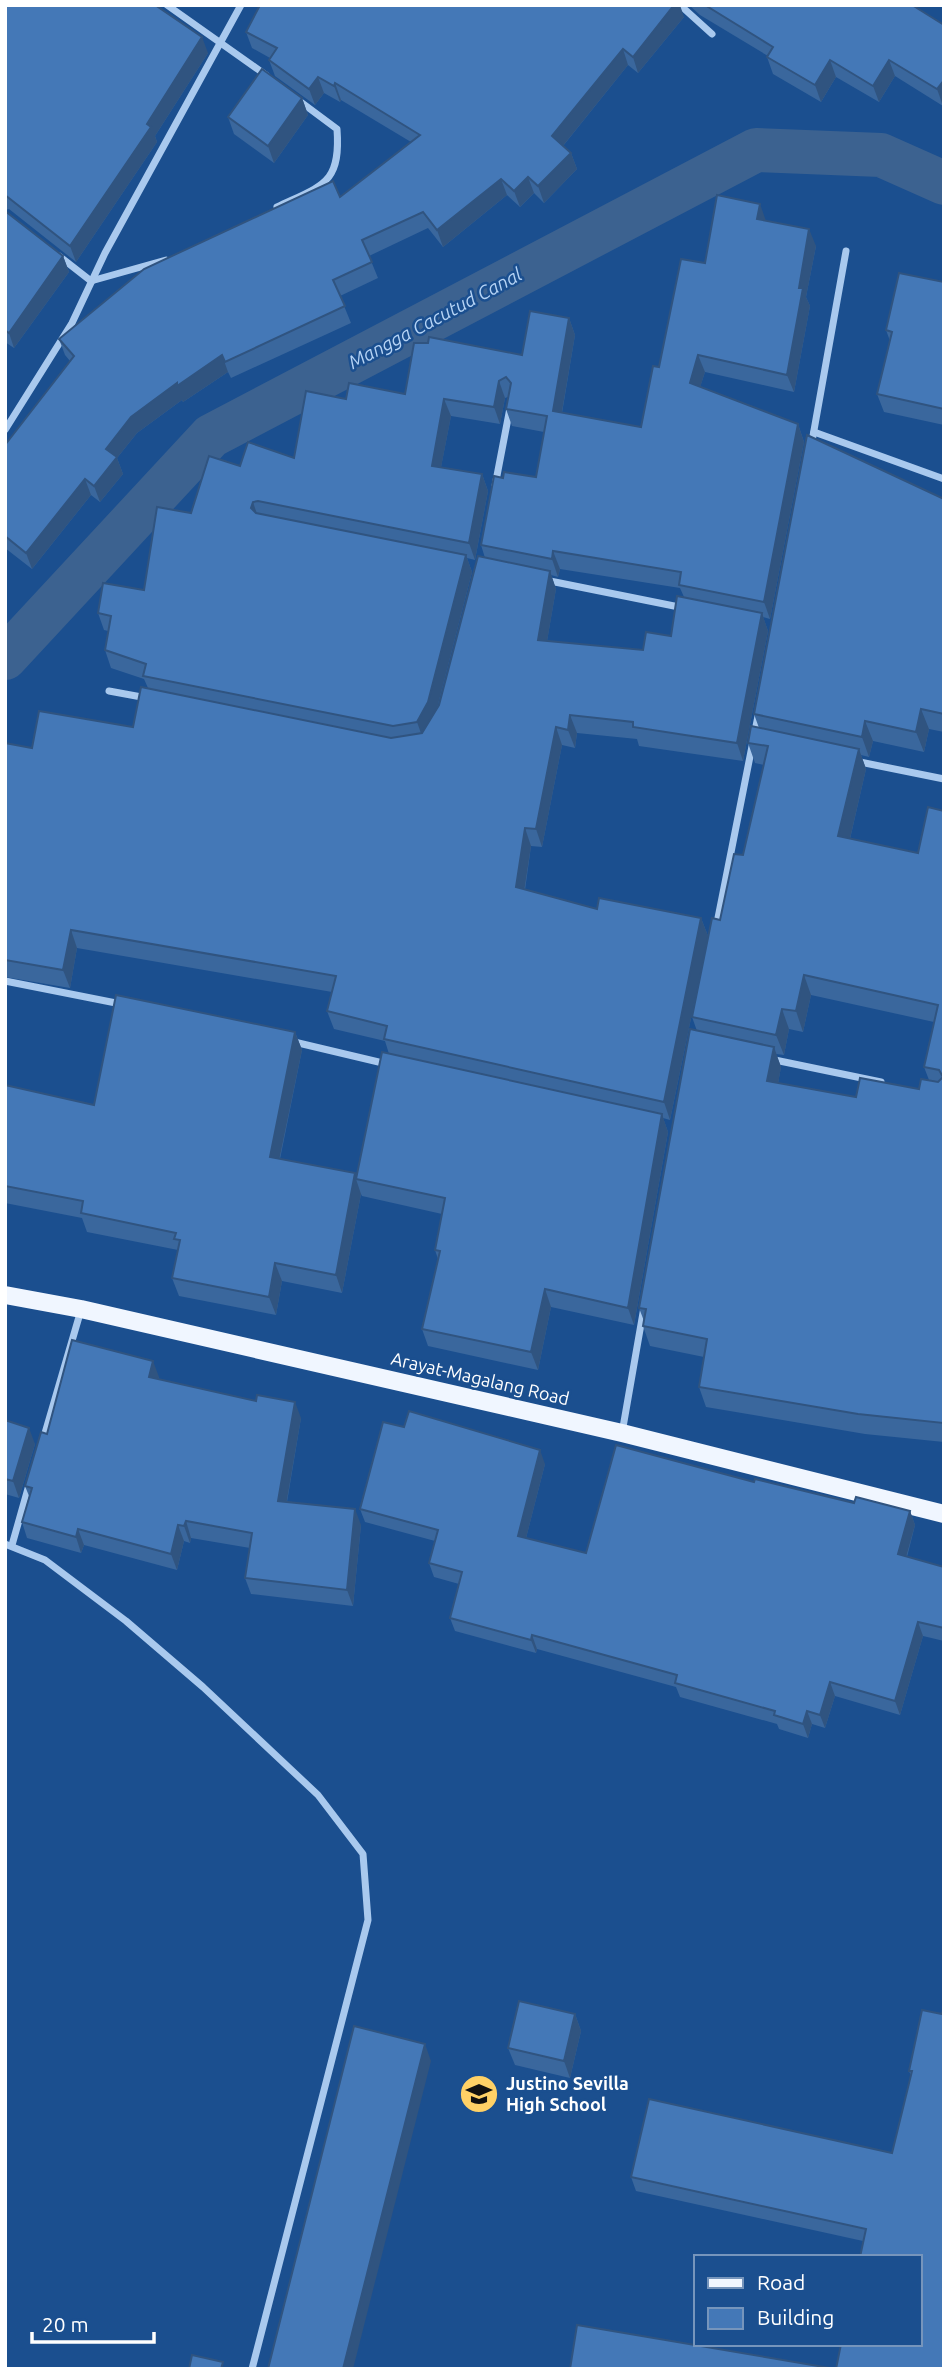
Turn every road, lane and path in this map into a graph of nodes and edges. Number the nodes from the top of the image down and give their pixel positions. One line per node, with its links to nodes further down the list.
1 (167, 5): 5 (street)
2 (241, 5): 5 (street)
3 (680, 5): 4 (street)
4 (712, 34)
5 (221, 42): 6 (street); 12 (street)
6 (275, 82)
7 (293, 96): 8 (street)
8 (271, 210)
9 (48, 247): 12 (street)
10 (846, 251): 15 (street)
11 (171, 259): 12 (street)
12 (91, 281): 14 (street)
13 (511, 401): 18 (street)
14 (5, 430)
15 (814, 432): 16 (street); 17 (street)
16 (808, 458)
17 (944, 480)
18 (494, 490)
19 (533, 578): 20 (street)
20 (694, 610)
21 (109, 691): 22 (street)
22 (162, 701)
23 (761, 702): 24 (street)
24 (754, 739): 25 (street); 28 (street)
25 (768, 742)
26 (849, 759): 27 (street)
27 (944, 779)
28 (713, 942)
29 (5, 981): 30 (street)
30 (126, 1005)
31 (285, 1040): 33 (street)
32 (761, 1057): 34 (street)
33 (390, 1065)
34 (892, 1084)
35 (5, 1295): 37 (main road, Arayat-Magalang Road)
36 (645, 1300): 38 (street)
37 (81, 1310): 38 (main road, Arayat-Magalang Road); 39 (street)
38 (622, 1433): 41 (main road, Arayat-Magalang Road)
39 (38, 1454)
40 (31, 1480): 42 (street)
41 (944, 1514)
42 (8, 1544): 43 (street)
43 (252, 2369)

